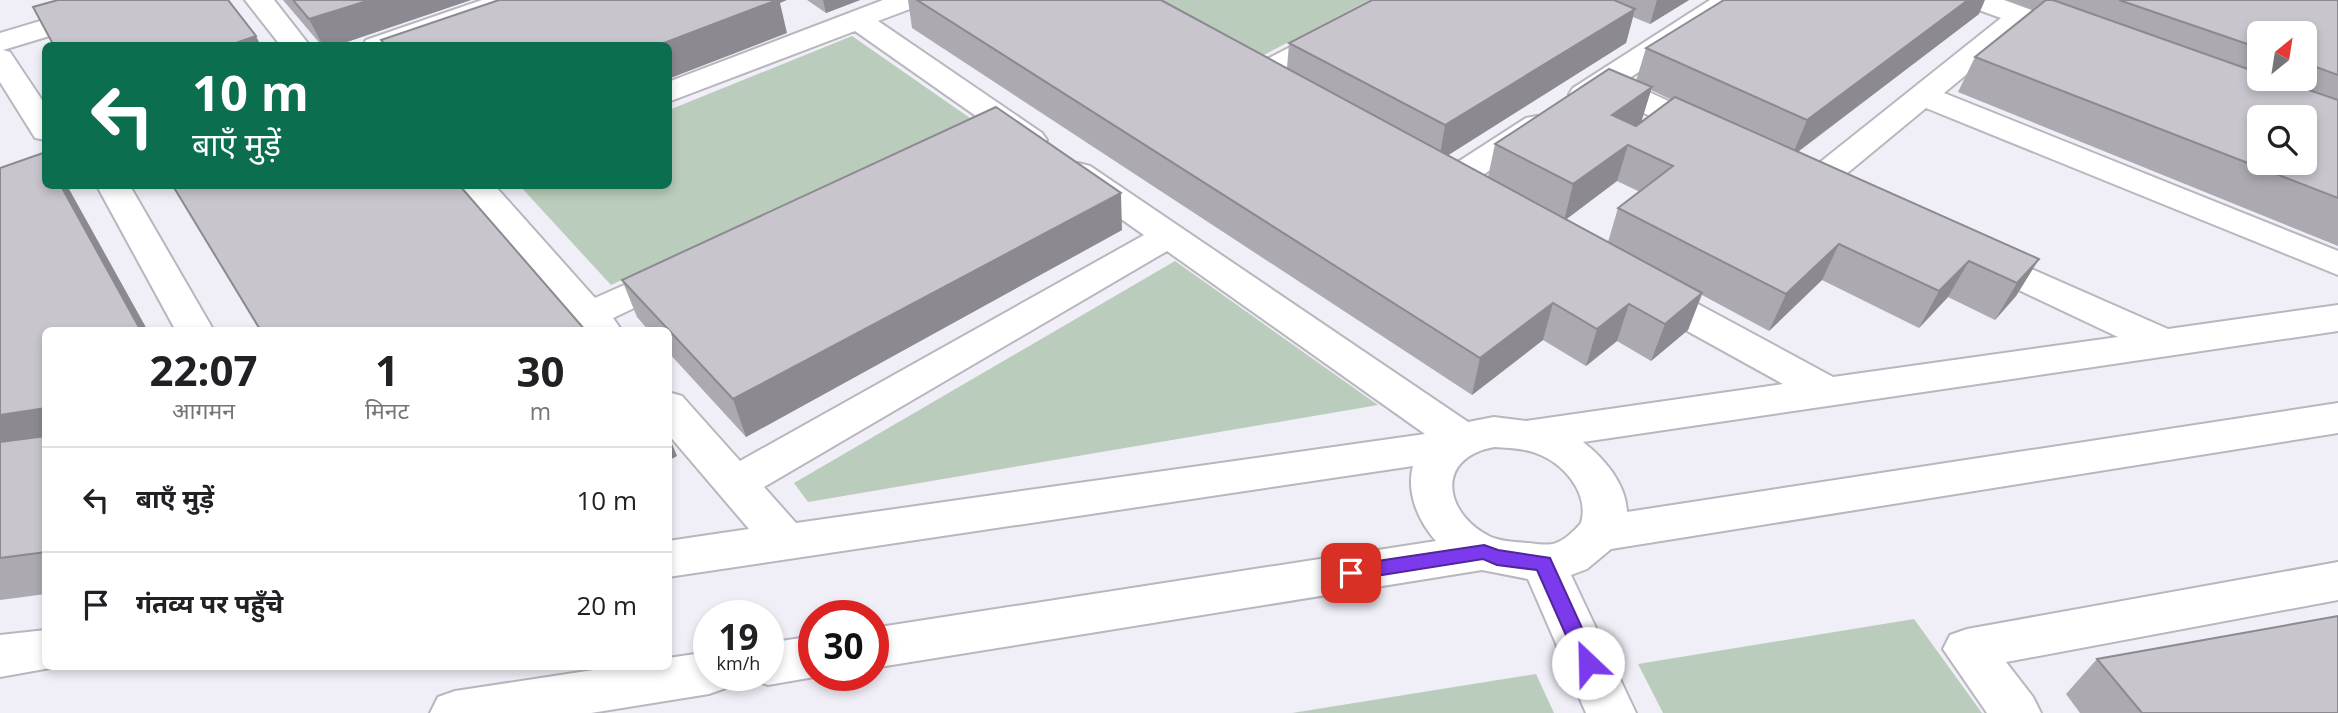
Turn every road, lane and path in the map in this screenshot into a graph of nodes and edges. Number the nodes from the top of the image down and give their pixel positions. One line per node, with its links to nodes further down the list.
1 (139, 0): 10 (street)
2 (259, 0): 11 (street)
3 (908, 0): 9 (street)
4 (1402, 0): 19 (street)
5 (1729, 0): 16 (street)
6 (1978, 0): 8 (street)
7 (511, 5): 12 (street); 13 (street)
8 (2020, 16): 14 (street); 18 (street)
9 (858, 20): 17 (street); 20 (street)
10 (0, 42)
11 (293, 42)
12 (389, 42)
13 (453, 42)
14 (2096, 43)
15 (4, 70): 21 (street)
16 (1603, 82): 23 (street); 27 (street)
17 (672, 91)
18 (1922, 95): 26 (street); 31 (street)
19 (1291, 97)
20 (1002, 120): 22 (street); 28 (street)
21 (42, 125)
22 (964, 138)
23 (1728, 141)
24 (116, 189): 35 (street)
25 (480, 189): 34 (street)
26 (1853, 199)
27 (1483, 202)
28 (1168, 236): 41 (street); 42 (street)
29 (1953, 245): 36 (street)
30 (702, 262): 34 (street)
31 (2338, 264)
32 (1614, 274): 37 (street)
33 (2338, 318): 36 (street)
34 (596, 323)
35 (193, 327)
36 (2164, 343): 37 (street)
37 (1829, 391): 40 (street)
38 (672, 411): 42 (street)
39 (2338, 418): 43 (street)
40 (1528, 435): 41 (street); 43 (street)
41 (1457, 442): 44 (street); 45 (street)
42 (736, 483): 44 (street)
43 (1598, 534): 47 (street)
44 (786, 542): 46 (street)
45 (1484, 552): 47 (street); 49 (street)
46 (672, 558)
47 (1544, 563): 54 (street)
48 (2338, 581): 55 (street)
49 (889, 645)
50 (42, 651): 51 (street)
51 (0, 656)
52 (693, 676): 53 (street)
53 (455, 713)
54 (1611, 713)
55 (2016, 713)

